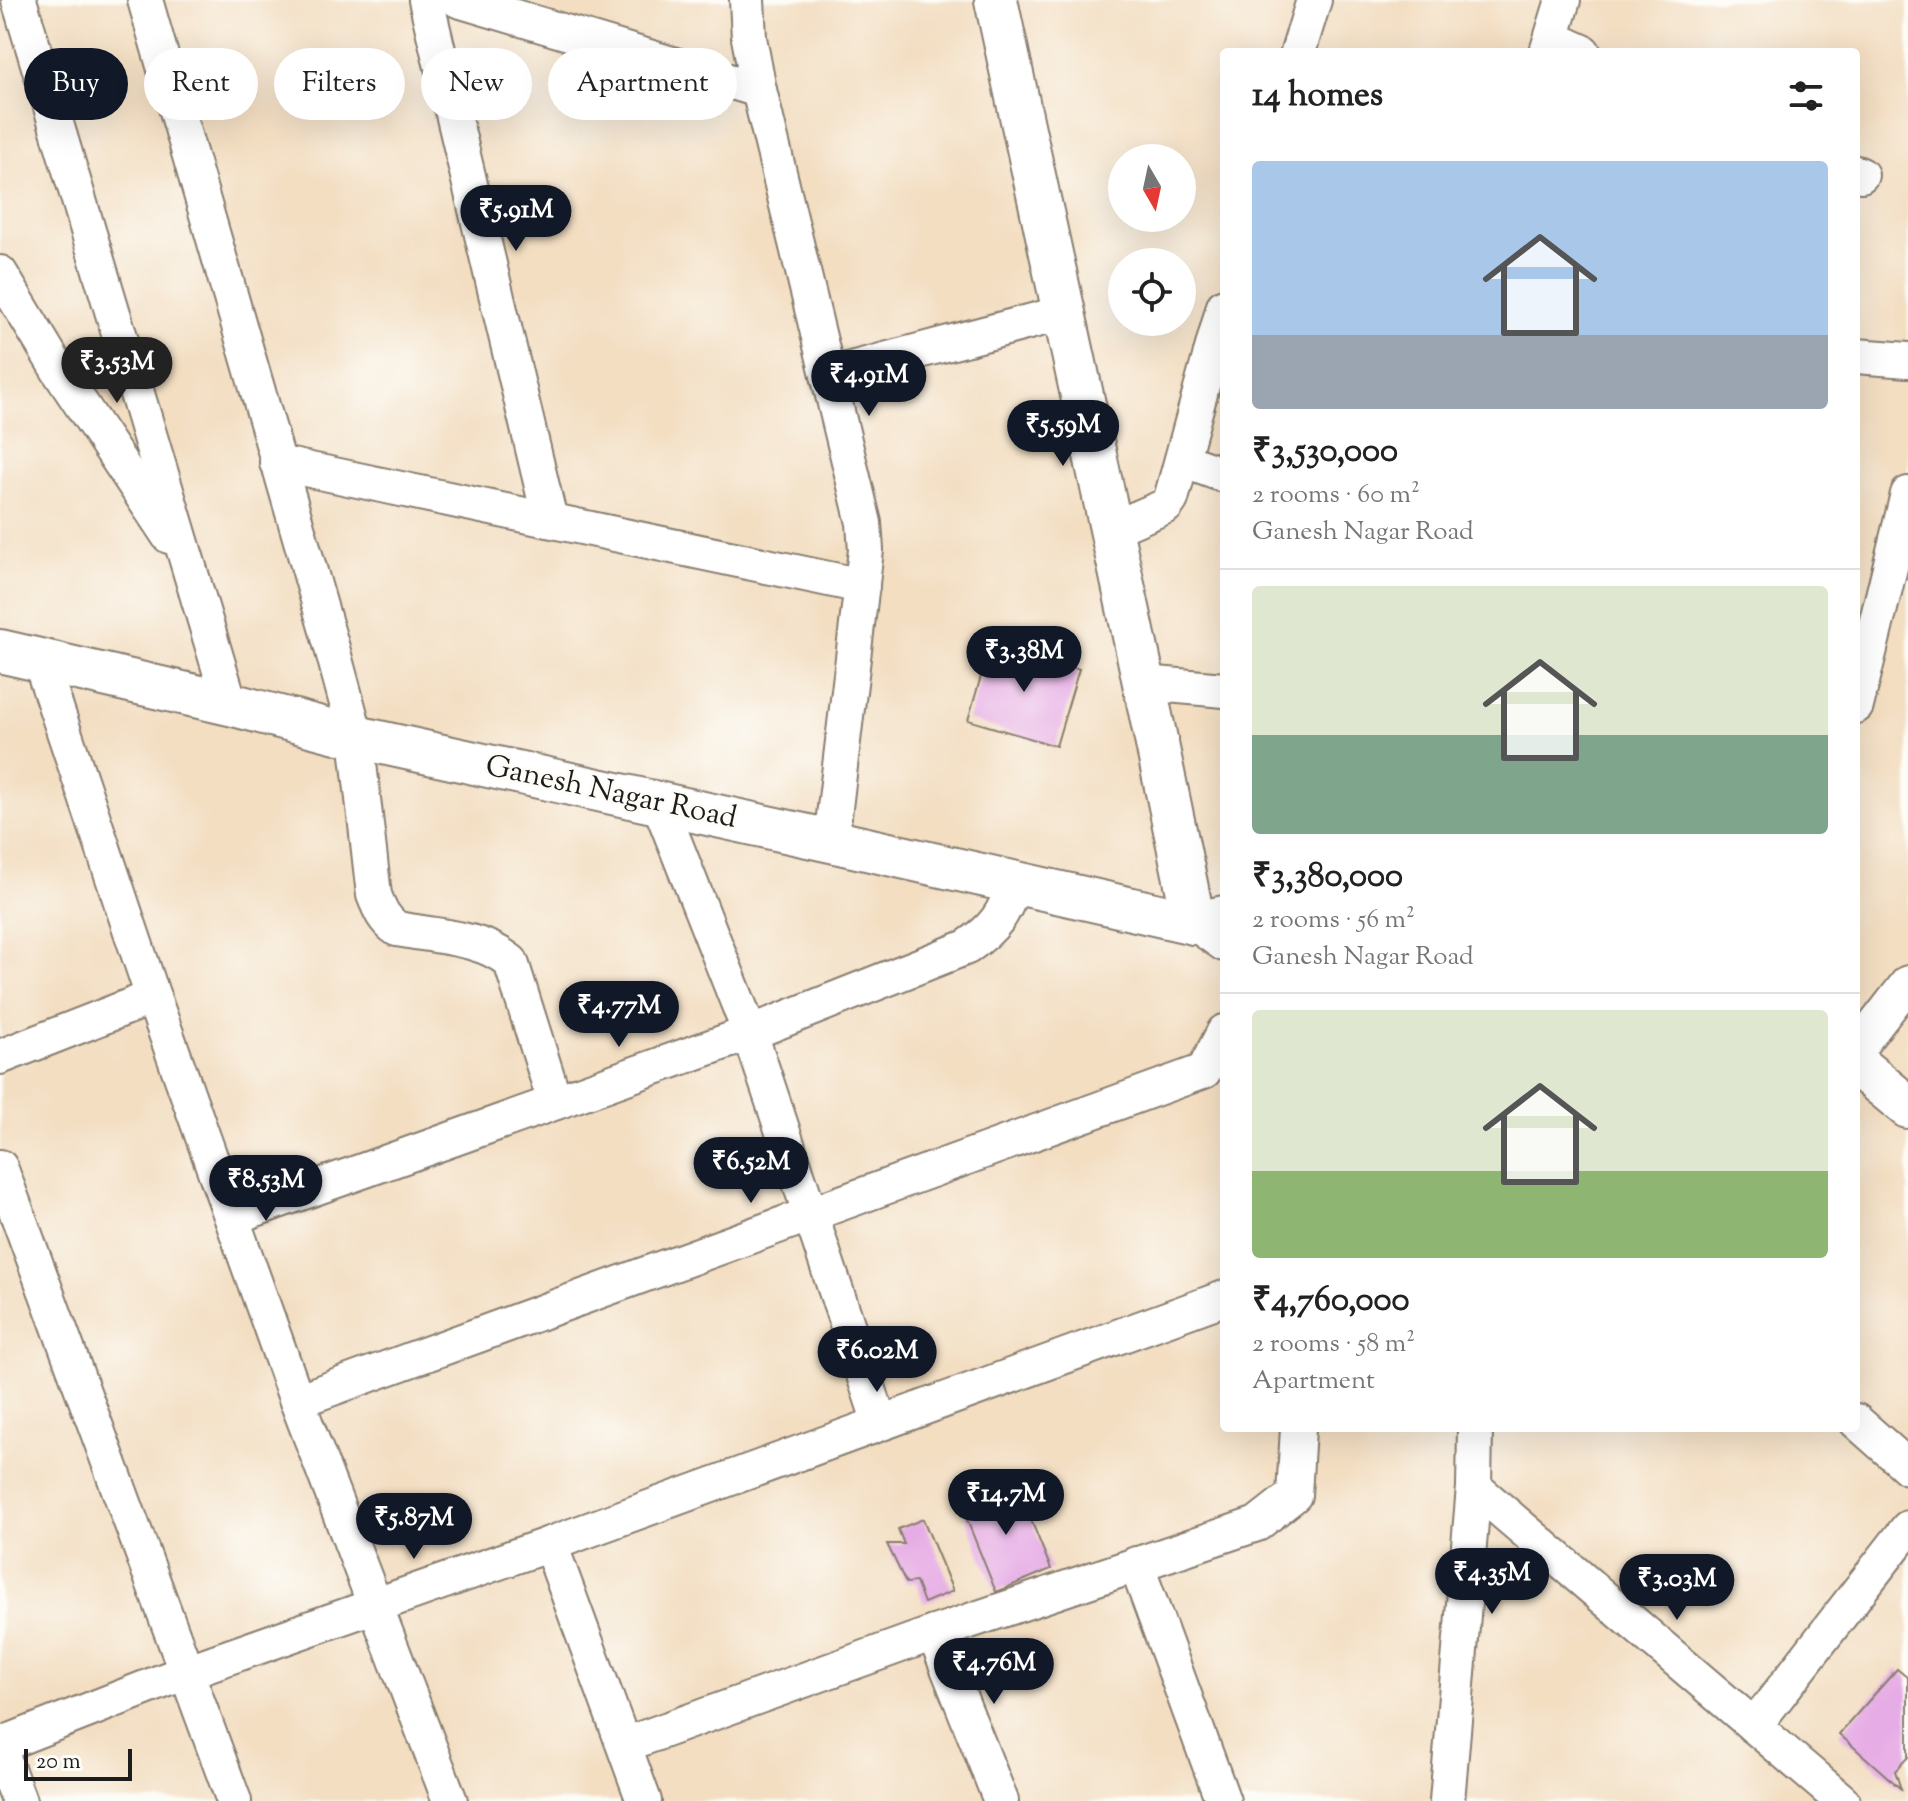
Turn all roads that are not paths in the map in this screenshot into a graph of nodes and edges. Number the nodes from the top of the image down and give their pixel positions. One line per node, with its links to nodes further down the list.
1 (19, 0): 24 (street)
2 (145, 0): 19 (street)
3 (426, 0): 22 (street)
4 (458, 0): 11 (street)
5 (747, 0): 11 (street)
6 (996, 0): 13 (street)
7 (1314, 0): 10 (street)
8 (1563, 0): 9 (street)
9 (1561, 47)
10 (1299, 48)
11 (759, 90): 17 (street)
12 (0, 273): 24 (street)
13 (1063, 313): 17 (street); 23 (street)
14 (1220, 321): 18 (street)
15 (1860, 356): 16 (street)
16 (1908, 360)
17 (828, 375): 25 (street)
18 (1182, 460): 20 (street); 23 (street)
19 (277, 463): 22 (street); 33 (street)
20 (1220, 474)
21 (1908, 494): 26 (street)
22 (550, 520): 25 (street)
23 (1110, 530): 30 (street)
24 (189, 566): 32 (street)
25 (862, 586): 35 (street)
26 (1868, 600): 29 (street)
27 (0, 651): 28 (street, Ganesh Nagar Road)
28 (40, 660): 32 (street, Ganesh Nagar Road); 39 (street)
29 (1860, 671)
30 (1145, 683): 31 (street); 37 (street)
31 (1220, 690)
32 (230, 704): 33 (street, Ganesh Nagar Road)
33 (356, 737): 34 (street, Ganesh Nagar Road); 45 (street)
34 (659, 803): 35 (street, Ganesh Nagar Road); 40 (street)
35 (831, 841): 36 (street, Ganesh Nagar Road)
36 (1016, 882): 37 (street, Ganesh Nagar Road); 40 (street)
37 (1214, 928)
38 (1908, 983): 42 (street)
39 (153, 997): 43 (street); 49 (street)
40 (750, 1033): 45 (street); 48 (street)
41 (1220, 1040): 48 (street)
42 (1860, 1045)
43 (0, 1057)
44 (1860, 1067): 46 (street)
45 (555, 1102): 49 (street)
46 (1908, 1107)
47 (0, 1167): 63 (street)
48 (810, 1215): 51 (street); 52 (street)
49 (233, 1217): 51 (street)
50 (1220, 1299): 52 (street)
51 (297, 1401): 61 (street)
52 (880, 1423): 59 (street)
53 (1860, 1425): 56 (street)
54 (1298, 1432): 60 (street)
55 (1475, 1432): 57 (street)
56 (1908, 1467)
57 (1474, 1487): 64 (street); 73 (street)
58 (1908, 1528): 64 (street)
59 (550, 1544): 61 (street); 65 (street)
60 (1136, 1564): 62 (street); 72 (street)
61 (375, 1605): 63 (street); 69 (street)
62 (934, 1633): 65 (street); 71 (street)
63 (186, 1672): 66 (street); 68 (street)
64 (1754, 1726): 74 (street)
65 (624, 1745): 70 (street)
66 (0, 1747): 67 (street)
67 (19, 1801)
68 (234, 1801)
69 (450, 1801)
70 (644, 1801)
71 (1001, 1801)
72 (1223, 1801)
73 (1447, 1801)
74 (1842, 1801)

